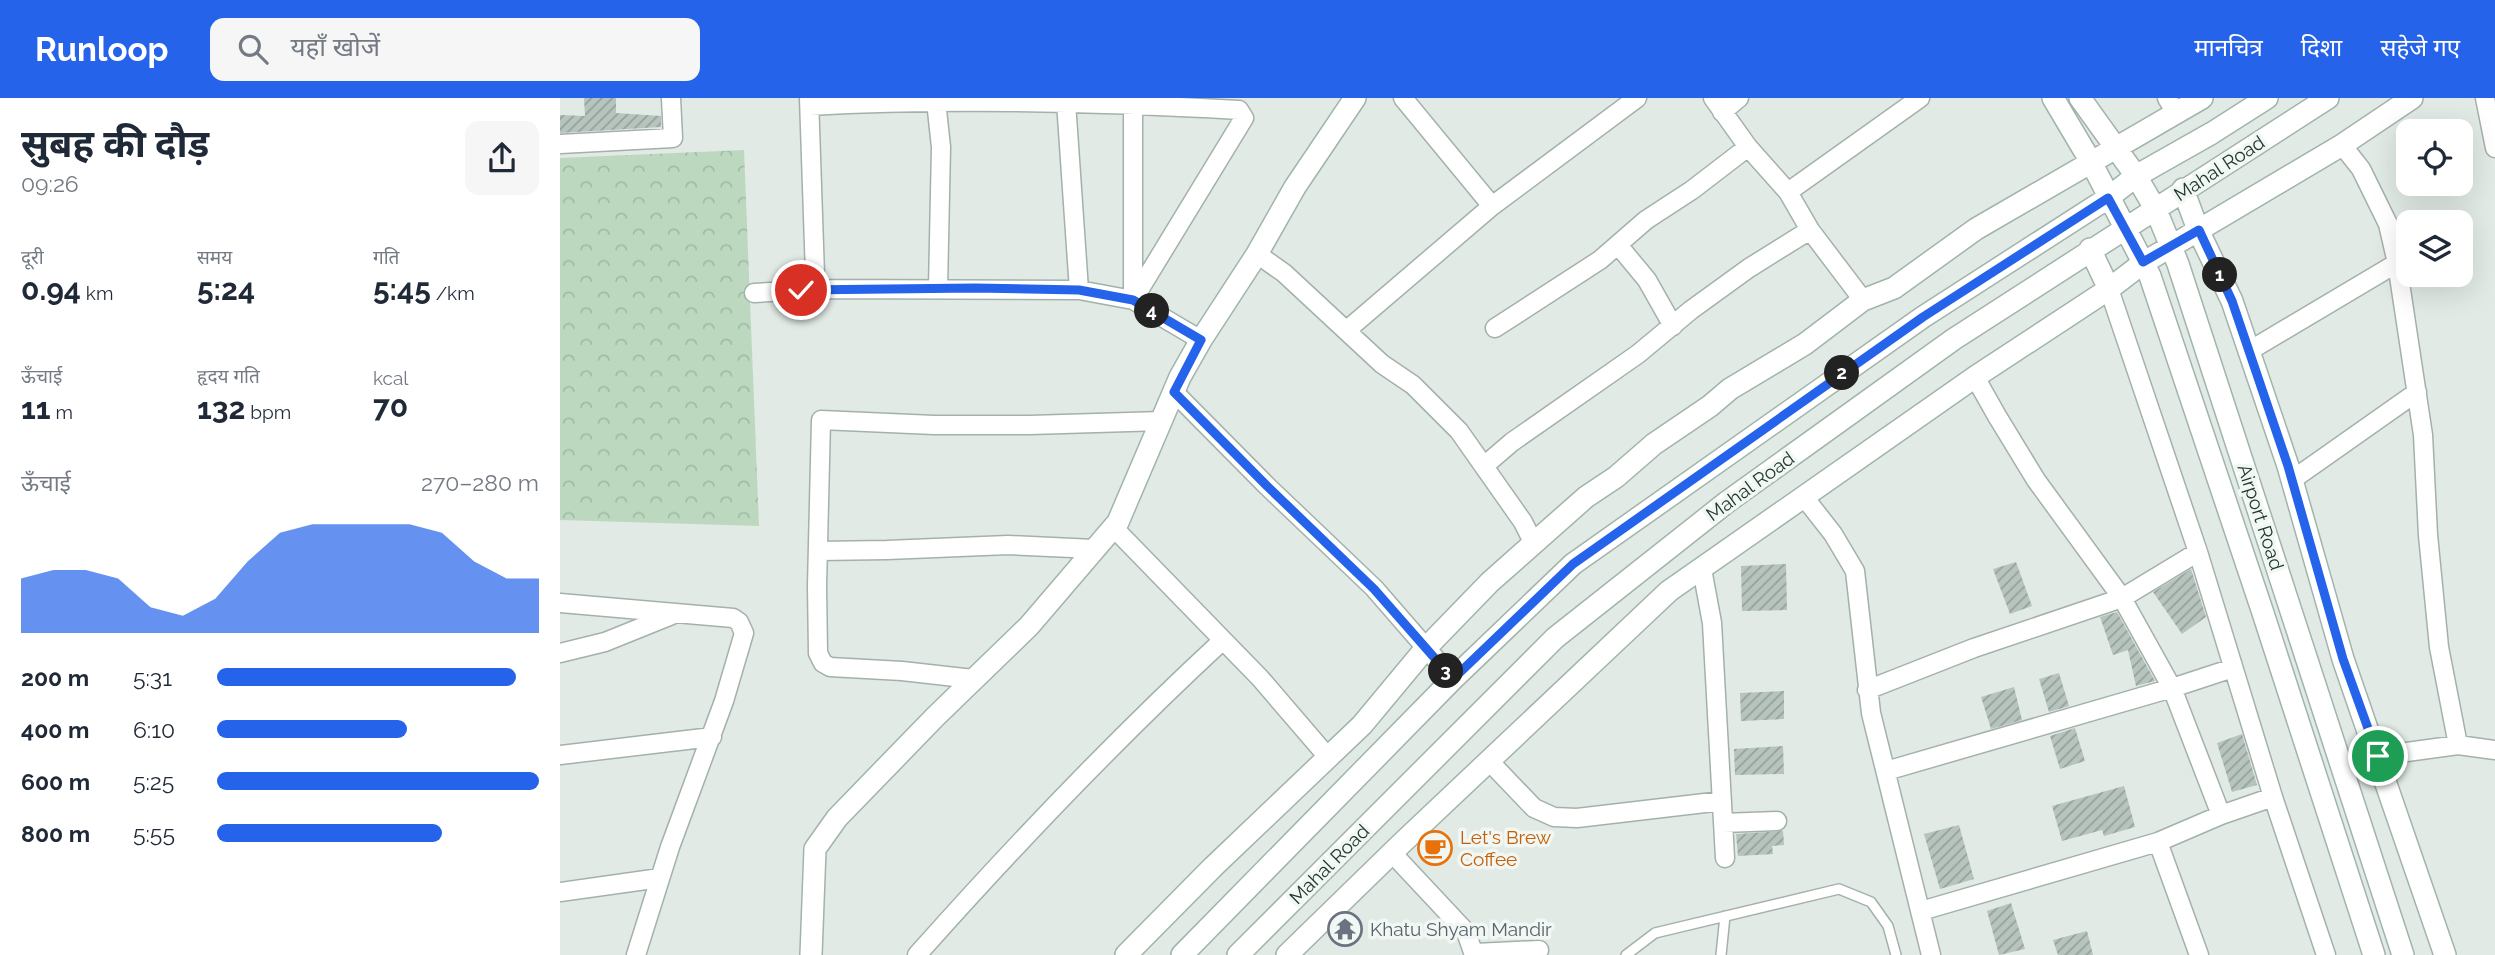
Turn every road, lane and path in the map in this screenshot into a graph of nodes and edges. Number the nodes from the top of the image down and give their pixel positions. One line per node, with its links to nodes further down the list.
1 (671, 98): 20 (street)
2 (1355, 98): 38 (street)
3 (1403, 98): 30 (street)
4 (1637, 98): 30 (street)
5 (1739, 98): 18 (street)
6 (1920, 98): 28 (street)
7 (2053, 98): 25 (street, Airport Road)
8 (2080, 98): 23 (street, Airport Road)
9 (2202, 98): 19 (street)
10 (2267, 98): 26 (street, Mahal Road)
11 (2328, 98): 27 (street, Mahal Road)
12 (2412, 98): 21 (street)
13 (2485, 98): 24 (street)
14 (936, 100): 15 (street); 16 (street); 43 (street)
15 (809, 102): 44 (street)
16 (1066, 102): 17 (street); 46 (street)
17 (1133, 104): 48 (street); 48 (street)
18 (1718, 105): 22 (street)
19 (2171, 106): 23 (street)
20 (560, 144)
21 (2342, 145): 34 (street); 39 (street)
22 (1748, 147): 28 (street); 35 (street)
23 (2115, 148): 25 (street); 26 (street, Airport Road)
24 (2495, 148)
25 (2091, 162): 29 (street, Airport Road); 49 (street)
26 (2136, 176): 29 (street, Mahal Road); 31 (street, Airport Road)
27 (2183, 189): 31 (street, Mahal Road); 34 (street)
28 (1788, 192): 33 (street)
29 (2108, 198): 32 (street, Airport Road); 75 (street, Mahal Road)
30 (1492, 206): 52 (street)
31 (2156, 210): 32 (street, Mahal Road); 36 (street, Airport Road)
32 (2124, 228): 37 (street, Mahal Road); 40 (street, Airport Road)
33 (1810, 230): 49 (street); 50 (street)
34 (2199, 230): 36 (street); 54 (street)
35 (1618, 244): 50 (street); 51 (street)
36 (2171, 245): 40 (street); 115 (street, Airport Road)
37 (2091, 249): 45 (street); 106 (street, Mahal Road)
38 (1257, 254): 52 (street); 53 (street)
39 (2396, 259)
40 (2143, 262): 45 (street); 114 (street, Airport Road)
41 (2396, 264): 54 (street)
42 (2401, 287): 57 (street)
43 (938, 288): 44 (street); 46 (street)
44 (821, 289): 47 (street)
45 (2109, 289): 55 (street); 66 (street)
46 (1079, 290): 48 (street)
47 (754, 293)
48 (1133, 300): 53 (street)
49 (1863, 300): 63 (street)
50 (1673, 326): 59 (street)
51 (1495, 328)
52 (1348, 330): 59 (street)
53 (1201, 340): 56 (street)
54 (2249, 351): 60 (street)
55 (1975, 377): 61 (street); 68 (street)
56 (1174, 392): 58 (street); 72 (street)
57 (2417, 392): 60 (street); 80 (street)
58 (1161, 421): 62 (street); 65 (street)
59 (1484, 466): 63 (street)
60 (2292, 480): 84 (street)
61 (1804, 497): 67 (street); 78 (street)
62 (1113, 527): 64 (street); 71 (street)
63 (1533, 542): 72 (street)
64 (1094, 549): 65 (street); 76 (street)
65 (818, 551): 76 (street)
66 (2198, 552): 68 (street); 74 (street)
67 (1702, 569): 85 (street); 88 (street)
68 (2122, 598): 77 (street); 78 (street)
69 (560, 603): 70 (street)
70 (676, 614): 73 (street); 79 (street)
71 (1222, 641): 83 (street); 103 (street)
72 (1426, 648): 75 (street); 83 (street)
73 (560, 653)
74 (2233, 668): 77 (street); 87 (street)
75 (1453, 679): 105 (street, Mahal Road)
76 (973, 680): 102 (street)
77 (2172, 688): 86 (street); 89 (street)
78 (1867, 690): 86 (street)
79 (712, 737): 82 (street); 95 (street)
80 (2458, 745): 81 (street); 84 (street)
81 (2495, 750)
82 (560, 755)
83 (1327, 756): 104 (street)
84 (2378, 756): 116 (street)
85 (1489, 761): 88 (street); 93 (street)
86 (1886, 771): 97 (street)
87 (2273, 797): 89 (street); 113 (street)
88 (1722, 801): 91 (street)
89 (2221, 815): 92 (street)
90 (1777, 821): 91 (street)
91 (1724, 823): 94 (street)
92 (2158, 842): 97 (street); 112 (street)
93 (1392, 853): 100 (street); 107 (street)
94 (1725, 858)
95 (660, 878): 96 (street); 101 (street)
96 (560, 892)
97 (1921, 911): 111 (street)
98 (1726, 916): 108 (lane); 109 (lane); 110 (lane)
99 (1539, 950): 100 (street)
100 (1474, 954)
101 (636, 955)
102 (811, 955)
103 (917, 955)
104 (1126, 955)
105 (1182, 955)
106 (1238, 955)
107 (1287, 955)
108 (1626, 955)
109 (1721, 955)
110 (1896, 955)
111 (1931, 955)
112 (2199, 955)
113 (2326, 955)
114 (2374, 955)
115 (2403, 955)
116 (2445, 955)

